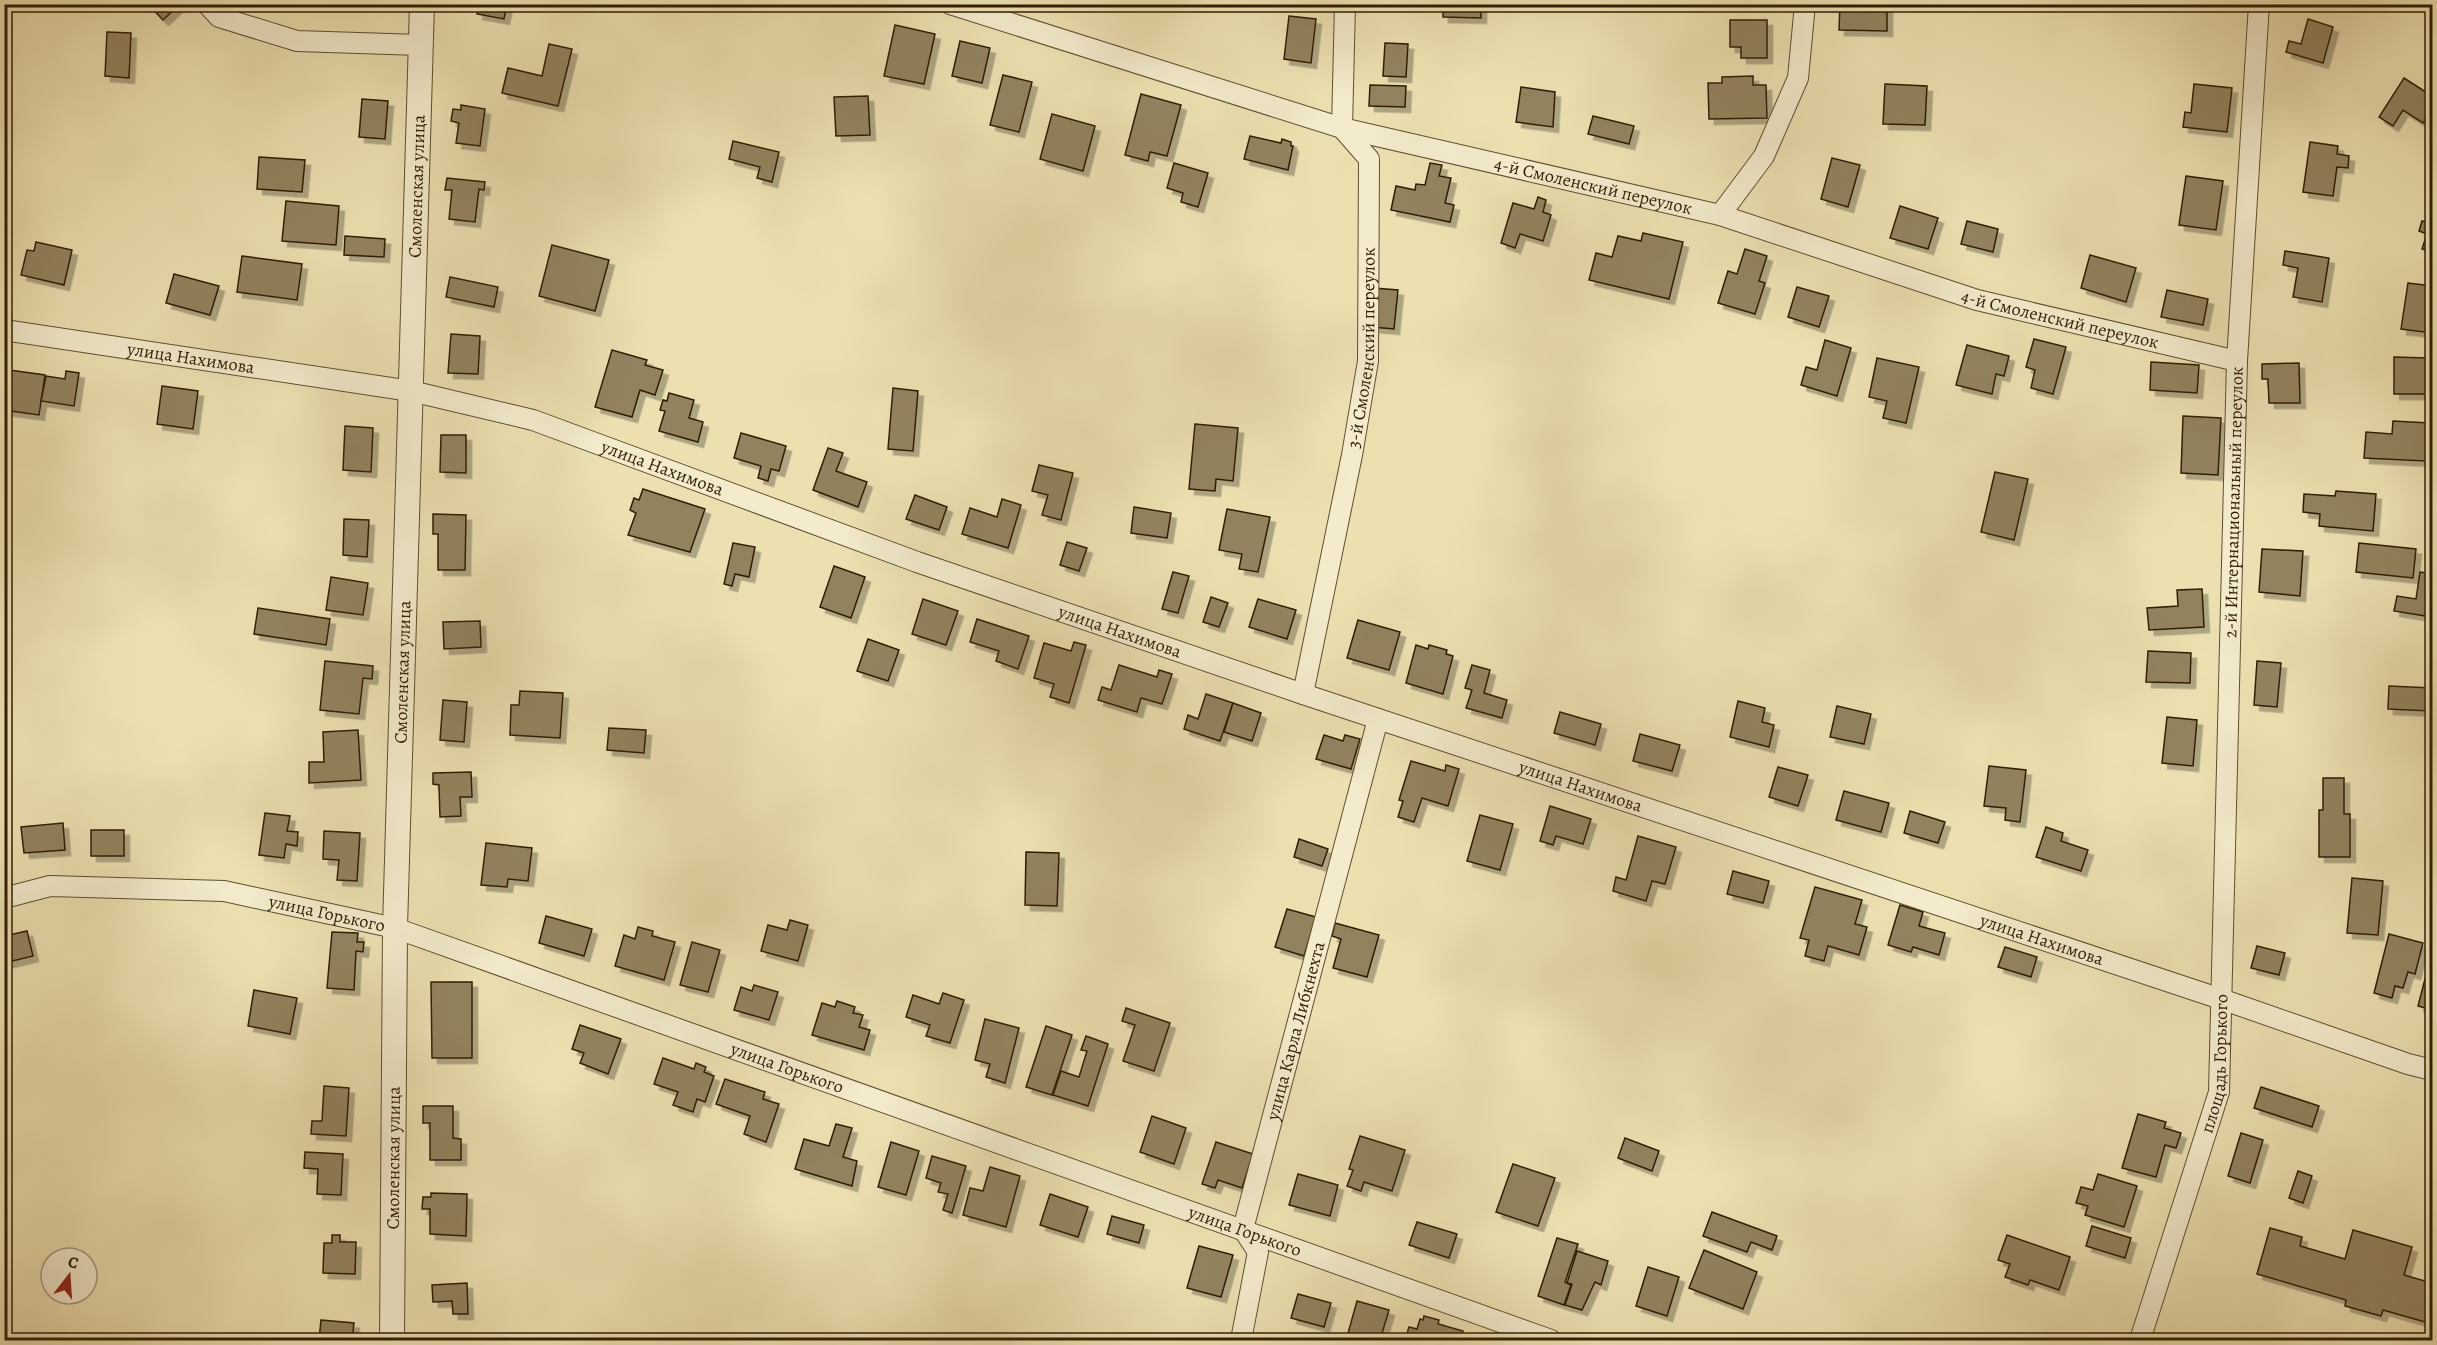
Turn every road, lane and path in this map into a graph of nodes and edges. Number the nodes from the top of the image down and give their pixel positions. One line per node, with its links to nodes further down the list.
1 (207, 4): 7 (street)
2 (422, 4): 7 (street, Смоленская улица)
3 (950, 4): 8 (street, 4-й Смоленский переулок)
4 (1345, 4): 8 (street)
5 (1805, 4): 9 (street)
6 (2259, 4): 11 (street, 2-й Интернациональный переулок)
7 (420, 45): 12 (street, Смоленская улица)
8 (1342, 128): 9 (street, 4-й Смоленский переулок); 13 (street, 3-й Смоленский переулок)
9 (1720, 215): 11 (street, 4-й Смоленский переулок)
10 (4, 330): 12 (street, улица Нахимова)
11 (2237, 361): 17 (street, 2-й Интернациональный переулок)
12 (411, 391): 13 (street, улица Нахимова); 16 (street, Смоленская улица)
13 (1303, 694): 14 (street, улица Нахимова)
14 (1378, 719): 17 (street, улица Нахимова); 19 (street, улица Карла Либкнехта)
15 (4, 898): 16 (street, улица Горького)
16 (395, 928): 19 (street, улица Горького); 20 (street, Смоленская улица)
17 (2221, 999): 18 (street, площадь Горького); 23 (street, площадь Горького)
18 (2433, 1070)
19 (1243, 1229): 21 (street); 22 (street, улица Горького)
20 (392, 1341)
21 (1240, 1341)
22 (1551, 1341)
23 (2140, 1341)

